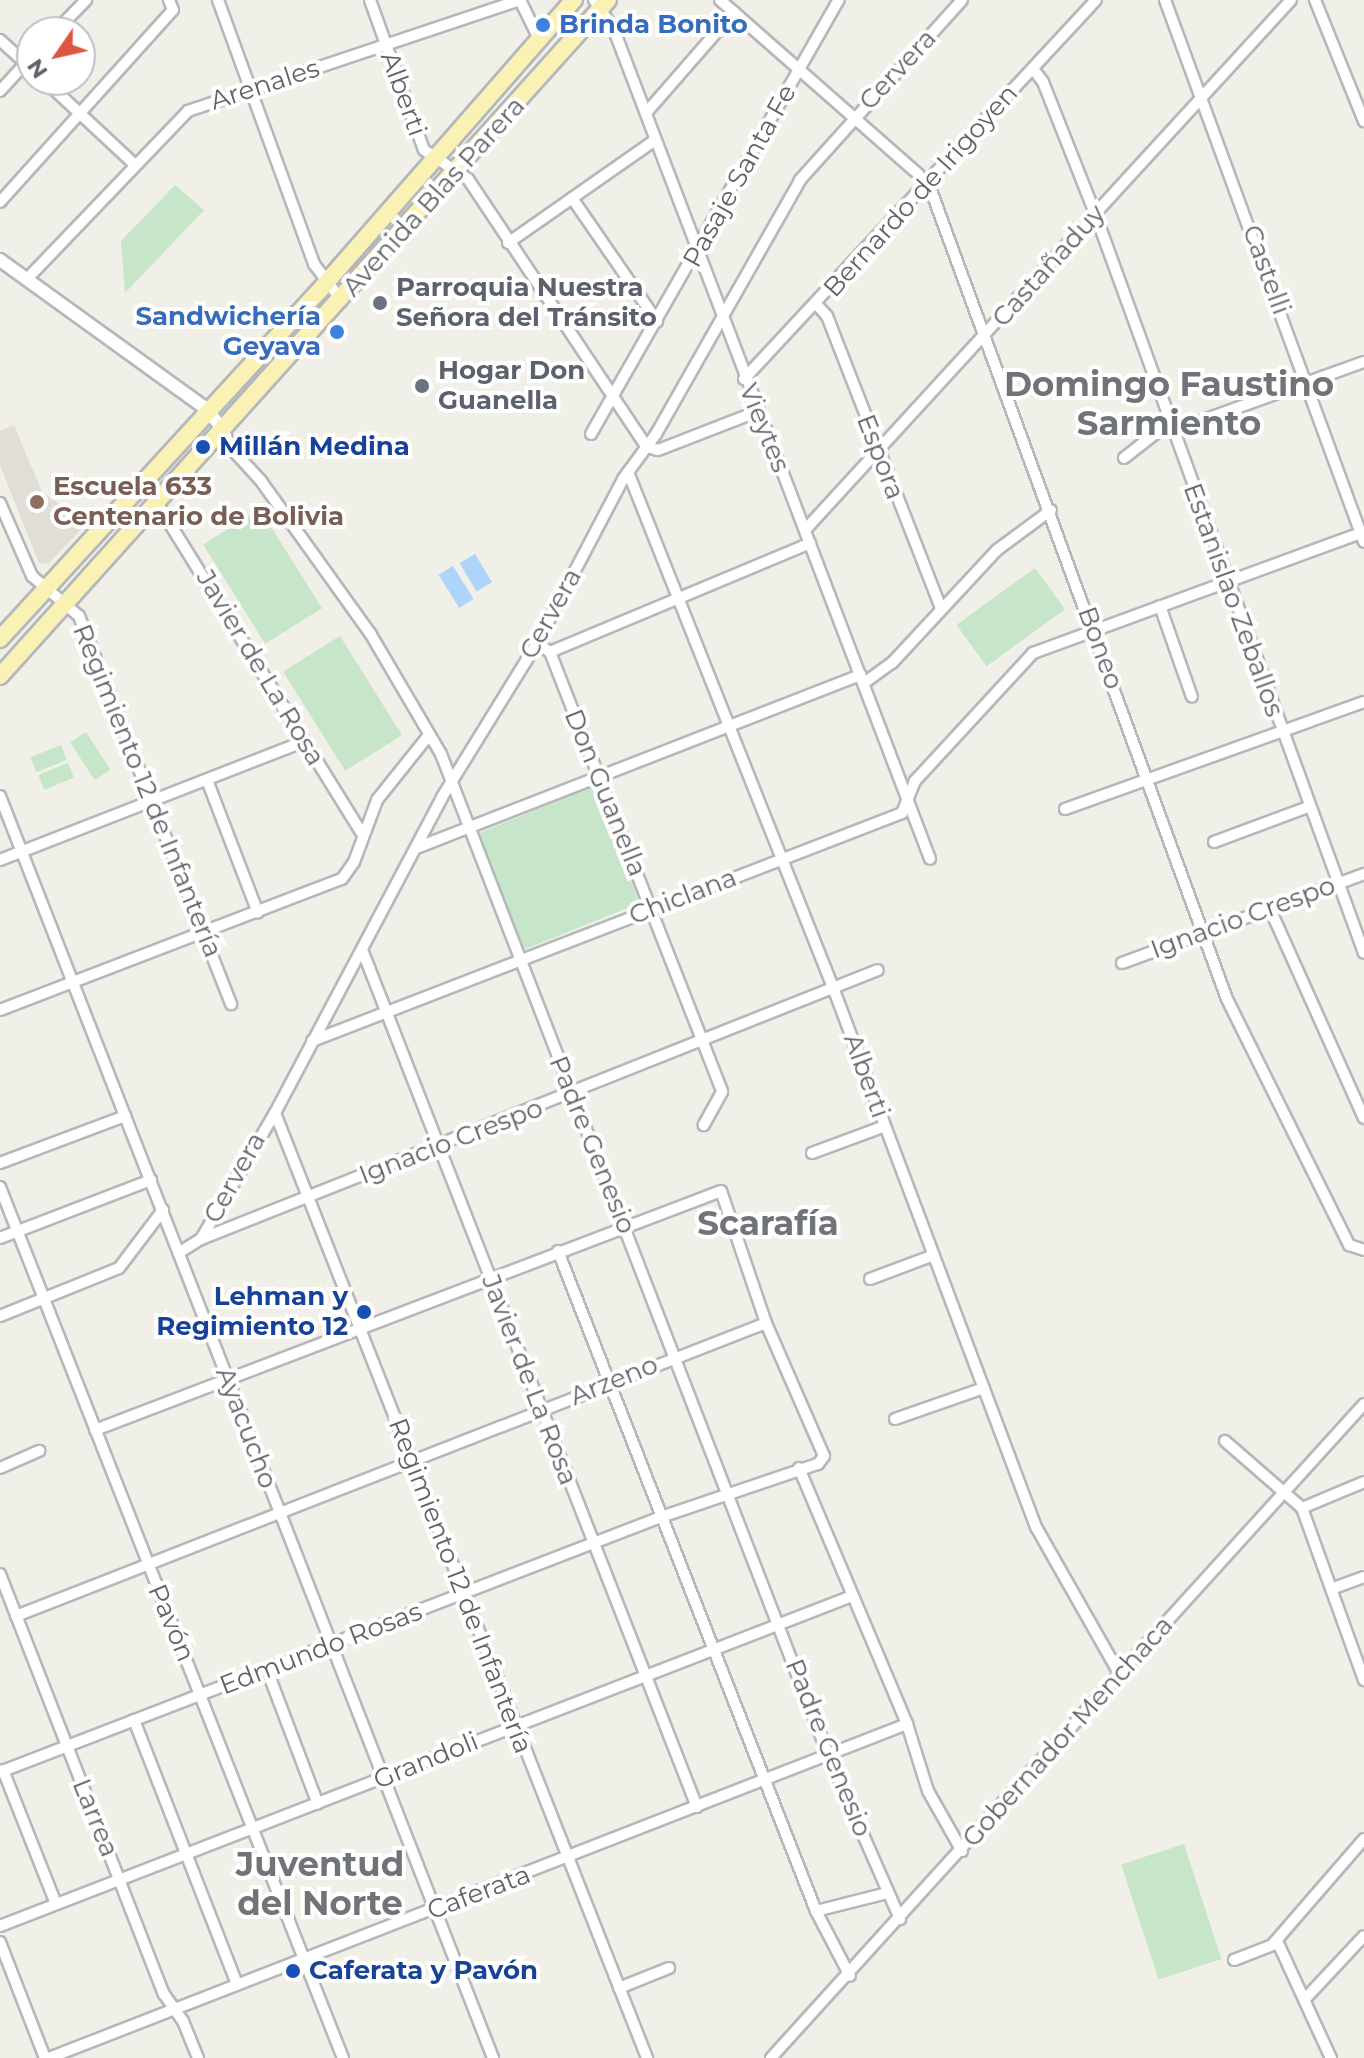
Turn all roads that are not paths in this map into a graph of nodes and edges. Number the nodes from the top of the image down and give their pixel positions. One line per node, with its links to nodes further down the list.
1 (86, 0): 16 (street)
2 (218, 0): 22 (street)
3 (370, 0): 18 (street, Alberti)
4 (520, 0): 17 (street); 18 (street, Arenales)
5 (574, 0): 17 (main road, Avenida Blas Parera)
6 (720, 0): 15 (street)
7 (839, 0): 20 (street, Pasaje Santa Fe)
8 (962, 0): 28 (street, Cervera)
9 (1096, 0): 19 (street, Bernardo de Irigoyen)
10 (1165, 0): 25 (street, Castelli)
11 (1291, 0): 25 (street, Castañaduy)
12 (1315, 0): 29 (street)
13 (601, 3): 27 (street, Vieytes); 33 (main road, Avenida Blas Parera)
14 (171, 5): 26 (street)
15 (734, 12): 20 (street); 27 (street)
16 (70, 16)
17 (540, 41): 31 (main road, Avenida Blas Parera)
18 (385, 45): 22 (street, Arenales); 31 (street, Alberti)
19 (1033, 69): 34 (street, Bernardo de Irigoyen); 37 (street, Estanislao Zeballos)
20 (800, 71): 28 (street, Boneo); 39 (street, Pasaje Santa Fe)
21 (16, 76): 23 (street)
22 (251, 90): 32 (street, Arenales); 42 (street)
23 (0, 91)
24 (61, 96): 26 (street)
25 (1202, 98): 37 (street, Castañaduy); 50 (street, Castelli)
26 (79, 113): 32 (street); 36 (street)
27 (646, 113): 30 (street, Vieytes)
28 (853, 118): 34 (street, Boneo); 45 (street, Cervera)
29 (1364, 121)
30 (655, 140): 35 (street); 39 (street, Vieytes)
31 (435, 160): 33 (street, Alberti); 42 (main road, Avenida Blas Parera)
32 (134, 164): 41 (street, Arenales)
33 (458, 170): 38 (street); 43 (main road, Avenida Blas Parera)
34 (927, 184): 44 (street, Bernardo de Irigoyen); 47 (street, Boneo)
35 (572, 198): 38 (street); 46 (street)
36 (0, 202)
37 (1096, 216): 47 (street, Castañaduy); 54 (street, Estanislao Zeballos)
38 (508, 243): 51 (street)
39 (697, 255): 45 (street, Vieytes); 46 (street, Pasaje Santa Fe)
40 (0, 260): 41 (street, Padre Genesio)
41 (26, 280): 52 (street, Padre Genesio)
42 (325, 284): 43 (street); 52 (main road, Avenida Blas Parera)
43 (342, 301): 55 (main road, Avenida Blas Parera)
44 (817, 305): 49 (street, Bernardo de Irigoyen); 58 (street, Espora)
45 (721, 317): 49 (street, Vieytes); 57 (street, Cervera)
46 (657, 321): 51 (street, Pasaje Santa Fe)
47 (987, 334): 58 (street, Castañaduy); 63 (street, Boneo)
48 (1364, 362): 50 (street)
49 (744, 379): 53 (street, Vieytes)
50 (1307, 383): 54 (street); 65 (street, Castelli)
51 (613, 395): 56 (street, Pasaje Santa Fe); 57 (street)
52 (209, 412): 55 (street, Padre Genesio); 68 (main road, Avenida Blas Parera)
53 (756, 412): 57 (street); 64 (street, Vieytes)
54 (1172, 426): 59 (street); 67 (street, Estanislao Zeballos)
55 (224, 430): 62 (main road, Avenida Blas Parera); 85 (street, Padre Genesio)
56 (591, 434)
57 (647, 447): 60 (street, Cervera)
58 (878, 453): 64 (street, Castañaduy); 72 (street, Espora)
59 (1124, 458)
60 (628, 472): 69 (street, Alberti); 73 (street, Cervera)
61 (0, 503): 68 (street, Regimiento 12 de Infantería)
62 (157, 503): 70 (main road, Avenida Blas Parera); 86 (street, Javier de La Rosa)
63 (1051, 510): 72 (street); 74 (street, Boneo)
64 (805, 530): 66 (street, Vieytes)
65 (1363, 536): 67 (street, Chiclana)
66 (810, 543): 69 (street); 80 (street, Vieytes)
67 (1226, 583): 71 (street, Chiclana); 84 (street, Estanislao Zeballos)
68 (47, 588): 70 (street, Regimiento 12 de Infantería); 75 (main road, Avenida Blas Parera)
69 (681, 597): 76 (street); 83 (street, Alberti)
70 (67, 602): 79 (main road, Avenida Blas Parera); 93 (street, Regimiento 12 de Infantería)
71 (1160, 606): 74 (street, Chiclana); 81 (street)
72 (941, 609): 80 (street)
73 (546, 627): 76 (street); 77 (street, Cervera)
74 (1093, 629): 89 (street, Boneo); 92 (street, Chiclana)
75 (0, 639)
76 (567, 641): 78 (street)
77 (537, 643): 78 (street); 90 (street, Cervera)
78 (550, 652): 88 (street, Don Guanella)
79 (0, 676)
80 (862, 679): 83 (street); 92 (street, Vieytes)
81 (1192, 697)
82 (1364, 702): 84 (street)
83 (731, 728): 88 (street); 101 (street, Alberti)
84 (1280, 733): 89 (street); 94 (street, Estanislao Zeballos)
85 (429, 735): 90 (street, Padre Genesio); 97 (street)
86 (305, 741): 87 (street); 97 (street, Javier de La Rosa)
87 (207, 780): 93 (street); 108 (street)
88 (599, 780): 96 (street); 107 (street, Don Guanella)
89 (1147, 780): 95 (street); 110 (street, Boneo)
90 (450, 784): 96 (street, Padre Genesio); 99 (street, Cervera)
91 (0, 796): 100 (street, Ayacucho)
92 (908, 800): 101 (street, Chiclana); 102 (street, Vieytes)
93 (153, 802): 100 (street); 109 (street, Regimiento 12 de Infantería)
94 (1308, 807): 98 (street); 105 (street, Estanislao Zeballos)
95 (1065, 809)
96 (469, 829): 99 (street); 113 (street, Padre Genesio)
97 (362, 833): 108 (street)
98 (1214, 842)
99 (419, 847): 111 (street, Cervera)
100 (22, 852): 103 (street); 116 (street, Ayacucho)
101 (782, 859): 107 (street, Chiclana); 117 (street, Alberti)
102 (930, 859)
103 (0, 860)
104 (1364, 874): 105 (street, Ignacio Crespo)
105 (1337, 884): 106 (street, Ignacio Crespo); 112 (street, Estanislao Zeballos)
106 (1270, 909): 110 (street, Ignacio Crespo); 126 (street)
107 (650, 910): 113 (street, Chiclana); 122 (street, Don Guanella)
108 (258, 913): 109 (street)
109 (203, 932): 116 (street); 118 (street, Regimiento 12 de Infantería)
110 (1202, 933): 114 (street, Ignacio Crespo); 140 (street, Boneo)
111 (363, 952): 120 (street, Javier de La Rosa); 121 (street, Cervera)
112 (1364, 953)
113 (519, 961): 120 (street, Chiclana); 123 (street, Padre Genesio)
114 (1122, 963)
115 (878, 970): 117 (street, Ignacio Crespo)
116 (73, 982): 119 (street); 125 (street, Ayacucho)
117 (834, 990): 122 (street, Ignacio Crespo); 128 (street, Alberti)
118 (231, 1004)
119 (0, 1010)
120 (388, 1015): 121 (street, Chiclana); 129 (street, Javier de La Rosa)
121 (312, 1041): 124 (street, Cervera)
122 (705, 1042): 123 (street, Ignacio Crespo); 127 (street, Don Guanella)
123 (572, 1095): 129 (street, Ignacio Crespo); 136 (street, Padre Genesio)
124 (275, 1113): 134 (street, Regimiento 12 de Infantería); 139 (street, Cervera)
125 (125, 1116): 131 (street); 132 (street, Ayacucho)
126 (1364, 1118)
127 (704, 1125)
128 (885, 1126): 130 (street); 143 (street, Alberti)
129 (439, 1146): 134 (street, Ignacio Crespo); 144 (street, Javier de La Rosa)
130 (812, 1153)
131 (0, 1163)
132 (151, 1180): 135 (street, Ayacucho); 137 (street)
133 (0, 1187): 137 (street, Pavón)
134 (308, 1198): 139 (street, Ignacio Crespo); 149 (street, Regimiento 12 de Infantería)
135 (163, 1210): 142 (street, Ayacucho); 146 (street)
136 (624, 1227): 141 (street); 148 (street); 150 (street, Padre Genesio)
137 (17, 1231): 138 (street); 146 (street, Pavón)
138 (0, 1238)
139 (201, 1239): 142 (street, Cervera)
140 (1364, 1250)
141 (558, 1251): 144 (street); 152 (street)
142 (180, 1252): 151 (street, Ayacucho)
143 (934, 1255): 145 (street); 153 (street, Alberti)
144 (490, 1277): 149 (street); 155 (street, Javier de La Rosa)
145 (870, 1279)
146 (44, 1298): 147 (street); 157 (street, Pavón)
147 (0, 1316)
148 (766, 1323): 150 (street, Arzeno); 162 (street, Edmundo Rosas)
149 (358, 1327): 151 (street); 160 (street, Regimiento 12 de Infantería)
150 (675, 1357): 152 (street, Arzeno); 164 (street, Padre Genesio)
151 (227, 1379): 157 (street); 167 (street, Ayacucho)
152 (609, 1383): 155 (street, Arzeno); 168 (street)
153 (984, 1388): 156 (street); 181 (street, Alberti)
154 (1364, 1404): 165 (street, Gobernador Menchaca)
155 (541, 1410): 160 (street, Arzeno); 169 (street, Javier de La Rosa)
156 (895, 1419)
157 (95, 1430): 170 (street, Pavón)
158 (1225, 1441): 165 (street)
159 (39, 1451): 161 (street)
160 (411, 1460): 167 (street, Arzeno); 174 (street, Regimiento 12 de Infantería)
161 (0, 1468)
162 (799, 1468): 164 (street, Edmundo Rosas); 175 (street)
163 (1364, 1482): 166 (street)
164 (728, 1493): 168 (street, Edmundo Rosas); 177 (street, Padre Genesio)
165 (1283, 1494): 166 (street); 181 (street, Gobernador Menchaca)
166 (1302, 1508): 173 (street)
167 (278, 1513): 170 (street, Arzeno); 178 (street, Ayacucho)
168 (661, 1517): 169 (street, Edmundo Rosas); 179 (street)
169 (593, 1544): 174 (street, Edmundo Rosas); 182 (street, Javier de La Rosa)
170 (146, 1565): 176 (street, Arzeno); 184 (street, Pavón)
171 (0, 1574): 176 (street, Larrea)
172 (1364, 1577): 173 (street)
173 (1331, 1589): 183 (street)
174 (464, 1593): 178 (street, Edmundo Rosas); 187 (street, Regimiento 12 de Infantería)
175 (852, 1596): 177 (street, Grandoli); 186 (street)
176 (16, 1616): 188 (street, Larrea)
177 (778, 1622): 179 (street, Grandoli); 189 (street, Padre Genesio)
178 (331, 1645): 180 (street, Edmundo Rosas); 191 (street, Ayacucho)
179 (713, 1649): 182 (street, Grandoli); 192 (street)
180 (267, 1670): 184 (street, Edmundo Rosas); 193 (street)
181 (1119, 1673): 197 (street, Gobernador Menchaca)
182 (646, 1676): 187 (street, Grandoli); 194 (street, Javier de La Rosa)
183 (1364, 1680)
184 (201, 1696): 185 (street, Edmundo Rosas); 195 (street, Pavón)
185 (134, 1720): 188 (street, Edmundo Rosas); 198 (street)
186 (907, 1724): 189 (street, Caferata); 197 (street)
187 (515, 1725): 191 (street, Grandoli); 199 (street, Regimiento 12 de Infantería)
188 (66, 1747): 190 (street, Edmundo Rosas); 200 (street, Larrea)
189 (829, 1757): 192 (street, Caferata); 201 (street, Padre Genesio)
190 (2, 1771): 202 (street)
191 (384, 1777): 193 (street, Grandoli); 203 (street, Ayacucho)
192 (765, 1781): 194 (street, Caferata); 204 (street)
193 (318, 1804): 195 (street, Grandoli)
194 (697, 1807): 199 (street, Caferata)
195 (252, 1828): 198 (street, Grandoli); 210 (street, Pavón)
196 (1364, 1839): 209 (street)
197 (962, 1851): 205 (street, Gobernador Menchaca)
198 (185, 1853): 200 (street, Grandoli); 214 (street)
199 (568, 1859): 203 (street, Caferata); 215 (street, Regimiento 12 de Infantería)
200 (119, 1880): 202 (street, Grandoli); 217 (street, Larrea)
201 (887, 1893): 204 (street); 205 (street, Padre Genesio)
202 (56, 1904): 206 (street, Grandoli)
203 (436, 1909): 210 (street, Caferata); 221 (street, Ayacucho)
204 (816, 1911): 213 (street)
205 (900, 1919): 213 (street, Gobernador Menchaca)
206 (0, 1926)
207 (1364, 1936): 216 (street)
208 (0, 1942): 218 (street)
209 (1273, 1944): 211 (street); 216 (street)
210 (303, 1960): 214 (street, Caferata); 220 (street, Pavón)
211 (1234, 1960)
212 (669, 1968): 215 (street)
213 (850, 1976): 223 (street, Gobernador Menchaca)
214 (237, 1984): 217 (street, Caferata)
215 (619, 1988): 222 (street, Regimiento 12 de Infantería)
216 (1305, 1999): 224 (street)
217 (174, 2008): 218 (street, Caferata); 219 (street, Larrea)
218 (47, 2058)
219 (198, 2058)
220 (343, 2058)
221 (493, 2058)
222 (647, 2058)
223 (771, 2058)
224 (1331, 2058)

